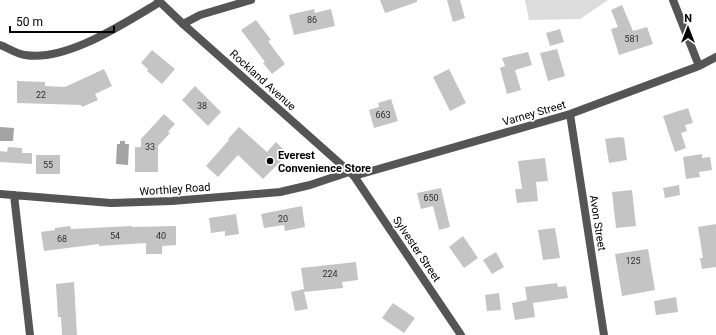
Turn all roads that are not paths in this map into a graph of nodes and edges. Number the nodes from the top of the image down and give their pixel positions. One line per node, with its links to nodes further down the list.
1 (251, 0): 4 (street)
2 (673, 0): 7 (street)
3 (159, 1): 4 (street, Rockland Avenue); 5 (street)
4 (183, 24): 9 (street, Rockland Avenue)
5 (0, 45)
6 (716, 58): 7 (street, Varney Street)
7 (699, 66): 8 (street, Varney Street)
8 (570, 114): 9 (street, Varney Street); 14 (street, Avon Street)
9 (352, 174): 11 (street, Worthley Road); 13 (street, Sylvester Street)
10 (0, 194): 11 (street, Worthley Road)
11 (14, 194): 12 (street)
12 (30, 335)
13 (461, 335)
14 (604, 335)

